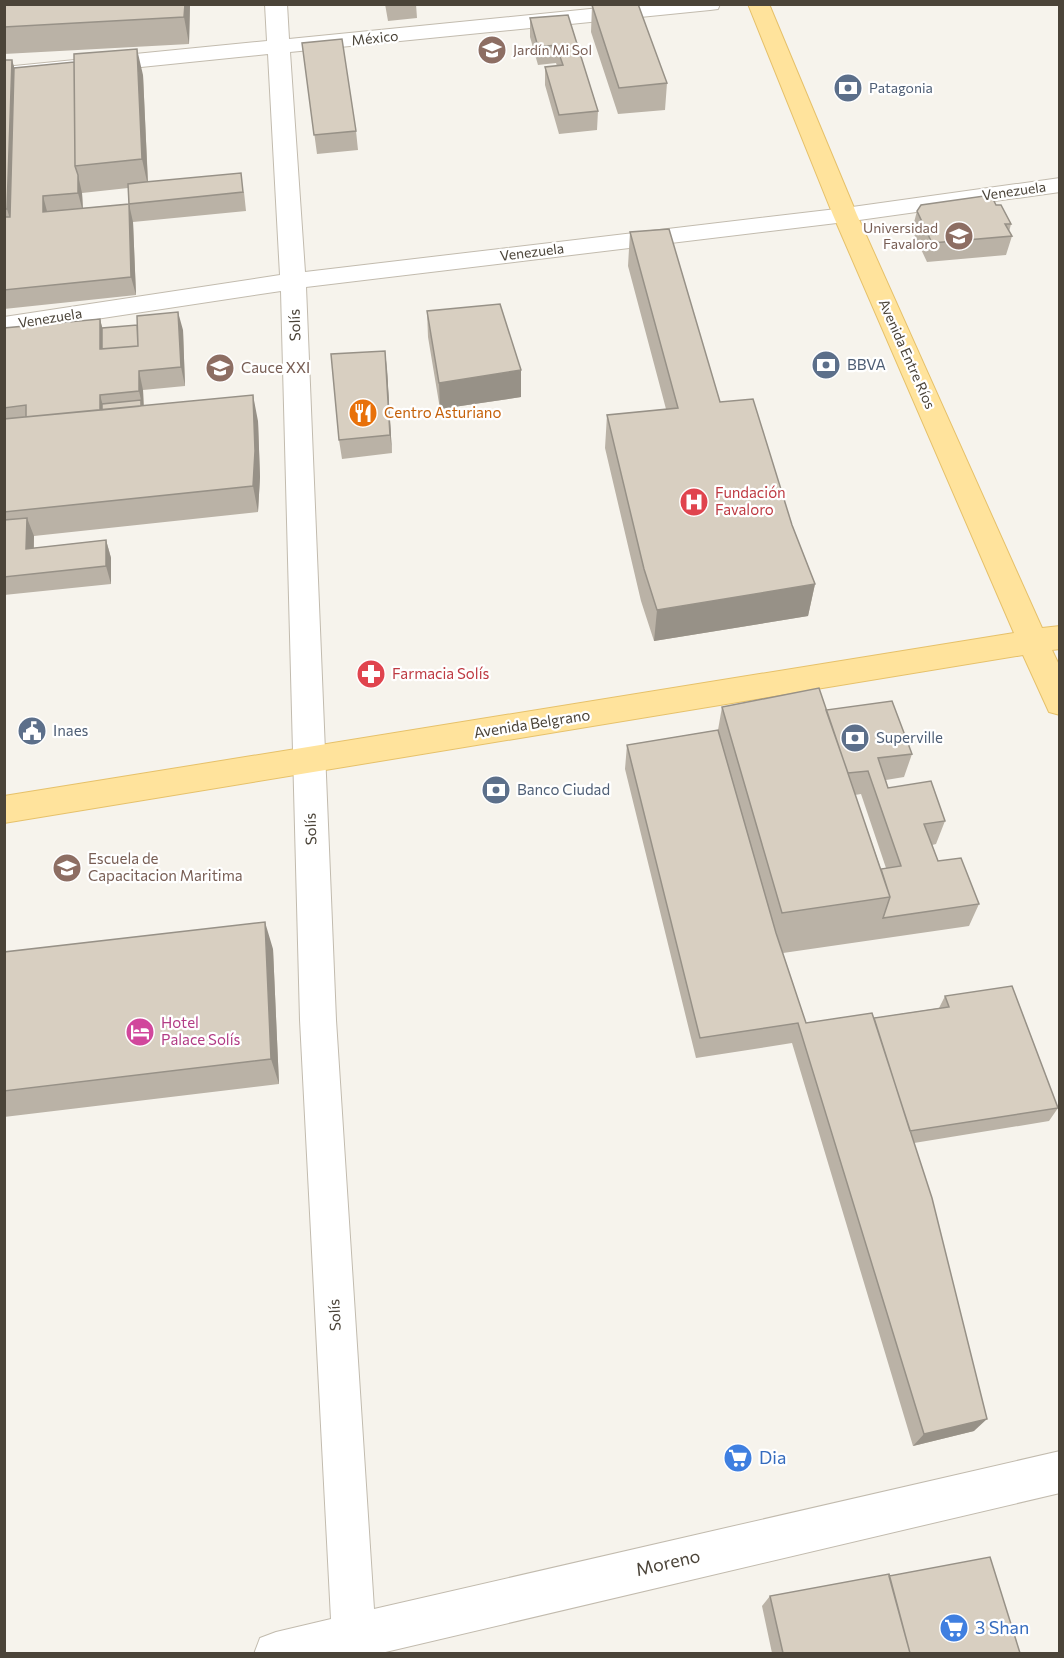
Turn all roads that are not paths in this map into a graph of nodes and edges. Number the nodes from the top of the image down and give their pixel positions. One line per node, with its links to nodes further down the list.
1 (276, 4): 4 (street, Solís)
2 (710, 4): 4 (street, México)
3 (758, 4): 7 (main road, Avenida Entre Ríos)
4 (280, 47): 5 (street, México); 8 (street, Solís)
5 (4, 74)
6 (1059, 185): 7 (street, Venezuela)
7 (845, 215): 8 (street, Venezuela); 10 (main road, Avenida Entre Ríos)
8 (293, 281): 9 (street, Venezuela); 12 (street, Solís)
9 (4, 326)
10 (1046, 639): 11 (main road, Avenida Entre Ríos); 12 (main road, Avenida Belgrano)
11 (1059, 703)
12 (309, 760): 13 (main road, Avenida Belgrano); 15 (street, Solís)
13 (4, 810)
14 (1059, 1472): 15 (street, Moreno)
15 (354, 1645): 16 (street, Moreno)
16 (276, 1653)

